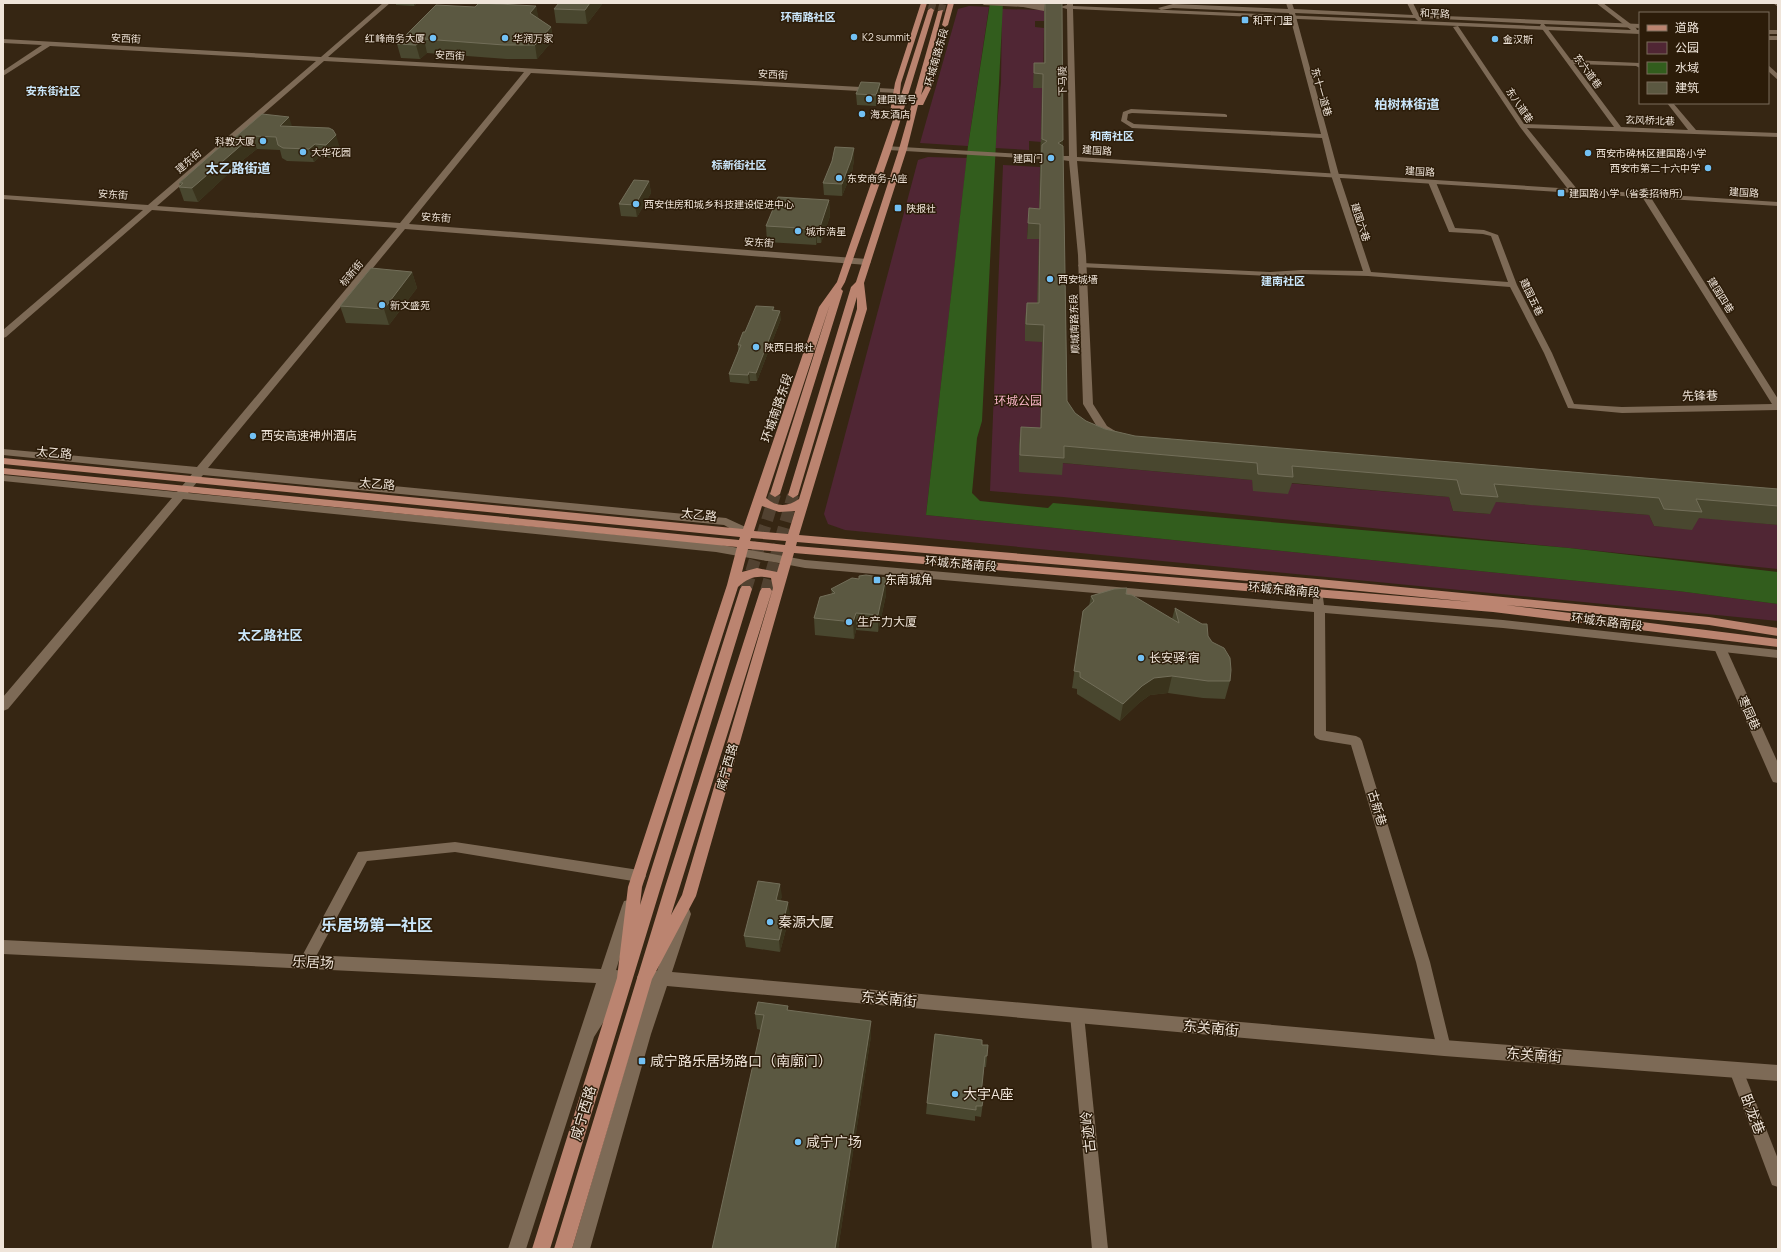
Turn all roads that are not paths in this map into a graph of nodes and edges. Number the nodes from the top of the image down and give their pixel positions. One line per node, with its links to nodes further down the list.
1 (387, 3): 23 (street, 建东街)
2 (924, 3): 30 (main road, 环城南路东段)
3 (951, 3): 36 (main road, 环城南路东段)
4 (984, 3): 12 (street)
5 (1288, 3): 16 (street, 东十一道巷)
6 (1410, 3): 17 (street)
7 (1599, 3): 20 (street)
8 (1776, 3): 9 (street)
9 (1778, 5)
10 (1070, 6): 11 (street, 和平路); 13 (street); 16 (street); 44 (street, 下马陵)
11 (1173, 6): 16 (street, 和平路)
12 (1044, 8)
13 (1060, 9)
14 (931, 10): 35 (main road, 环城南路东段)
15 (941, 10): 36 (main road, 环城南路东段)
16 (1291, 15): 17 (street, 和平路); 18 (street); 19 (street, 和平路); 39 (street, 东十一道巷)
17 (1418, 18): 19 (street, 和平路); 20 (street)
18 (1456, 27): 19 (street); 33 (street, 东八道巷)
19 (1544, 28): 20 (street); 24 (street, 东六道巷)
20 (1637, 30)
21 (3, 42): 22 (street, 安西街)
22 (48, 44): 23 (street, 安西街); 28 (street)
23 (322, 59): 27 (street, 安西街); 51 (street, 建东街)
24 (1569, 62): 25 (street); 34 (street, 东六道巷)
25 (1639, 65)
26 (1769, 68): 29 (street)
27 (529, 70): 30 (street, 安西街); 52 (street, 标新街)
28 (3, 74)
29 (1778, 78)
30 (896, 91): 35 (main road, 环城南路东段)
31 (1671, 104): 37 (street)
32 (1225, 116): 39 (street)
33 (1522, 126): 34 (street, 玄风桥北巷); 47 (street, 东八道巷)
34 (1619, 129): 37 (street, 玄风桥北巷)
35 (893, 131): 40 (main road, 环城南路东段)
36 (907, 131): 41 (main road, 环城南路东段)
37 (1693, 131): 38 (street, 玄风桥北巷)
38 (1778, 135)
39 (1324, 136): 45 (street, 东十一道巷)
40 (888, 148): 41 (street); 53 (main road, 环城南路东段)
41 (903, 149): 42 (street); 54 (main road, 环城南路东段)
42 (1040, 157)
43 (1062, 158): 44 (street, 建国路)
44 (1073, 159): 45 (street, 建国路); 55 (street, 顺城南路东段)
45 (1335, 175): 46 (street, 建国路); 56 (street, 建国六巷)
46 (1432, 182): 47 (street, 建国路); 59 (street, 建国五巷)
47 (1574, 191): 48 (street, 建国路)
48 (1645, 195): 50 (street, 建国路); 61 (street, 建国四巷)
49 (3, 197): 51 (street, 安东街)
50 (1778, 204)
51 (150, 208): 52 (street, 安东街); 60 (street, 建东街)
52 (404, 226): 53 (street, 安东街); 68 (street, 标新街)
53 (849, 260): 54 (street, 安东街); 57 (main road, 环城南路东段)
54 (867, 262): 58 (main road, 环城南路东段)
55 (1082, 265): 56 (street); 63 (street, 顺城南路东段)
56 (1368, 274): 59 (street)
57 (841, 282): 69 (main road, 环城南路东段); 71 (main road, 环城南路东段)
58 (860, 283): 70 (main road, 环城南路东段); 72 (main road, 环城南路东段)
59 (1513, 285): 62 (street, 建国五巷)
60 (3, 335)
61 (1778, 407): 62 (street, 先锋巷)
62 (1622, 410)
63 (1126, 440)
64 (3, 452): 68 (street)
65 (3, 461): 68 (main road, 太乙路)
66 (3, 470): 68 (main road, 太乙路)
67 (3, 478): 68 (street)
68 (191, 483): 73 (main road, 太乙路); 73 (street); 87 (street, 标新街)
69 (775, 494)
70 (793, 496)
71 (760, 498): 72 (main road); 73 (main road, 环城南路东段)
72 (803, 501): 74 (main road, 环城南路东段)
73 (744, 543): 74 (main road, 太乙路); 75 (street); 76 (main road, 咸宁西路)
74 (789, 549): 75 (street); 77 (main road, 咸宁西路); 79 (main road, 环城东路南段); 80 (street); 81 (main road, 环城东路南段)
75 (767, 557)
76 (740, 587): 77 (main road); 89 (main road, 咸宁西路); 94 (main road, 咸宁西路)
77 (779, 588): 90 (main road, 咸宁西路)
78 (766, 591): 95 (main road, 咸宁西路)
79 (1318, 593): 80 (street, 古新巷); 84 (main road, 环城东路南段)
80 (1319, 609): 84 (street); 100 (street, 古新巷)
81 (1709, 622): 82 (main road); 83 (main road, 环城东路南段)
82 (1778, 628)
83 (1778, 632)
84 (1719, 642): 85 (main road, 环城东路南段); 86 (main road); 88 (street, 枣园巷)
85 (1778, 644)
86 (1778, 653)
87 (3, 706)
88 (1778, 778)
89 (637, 881): 92 (street); 93 (street); 94 (main road, 咸宁西路)
90 (690, 896): 95 (main road, 咸宁西路); 96 (street)
91 (3, 947): 92 (street, 乐居场)
92 (306, 962): 93 (street, 乐居场)
93 (606, 976): 94 (street, 乐居场); 98 (street)
94 (624, 977): 98 (street); 105 (main road, 咸宁西路)
95 (645, 977): 96 (street, 东关南街); 99 (street); 106 (main road, 咸宁西路)
96 (662, 979): 97 (street, 东关南街); 99 (street)
97 (1077, 1015): 100 (street, 东关南街); 108 (street, 古迹岭)
98 (587, 1034): 104 (street)
99 (644, 1034): 107 (street)
100 (1444, 1048): 101 (street, 东关南街)
101 (1736, 1070): 102 (street, 东关南街); 103 (street, 卧龙巷)
102 (1778, 1073)
103 (1778, 1179)
104 (517, 1249)
105 (541, 1249)
106 (563, 1249)
107 (581, 1249)
108 (1100, 1249)

